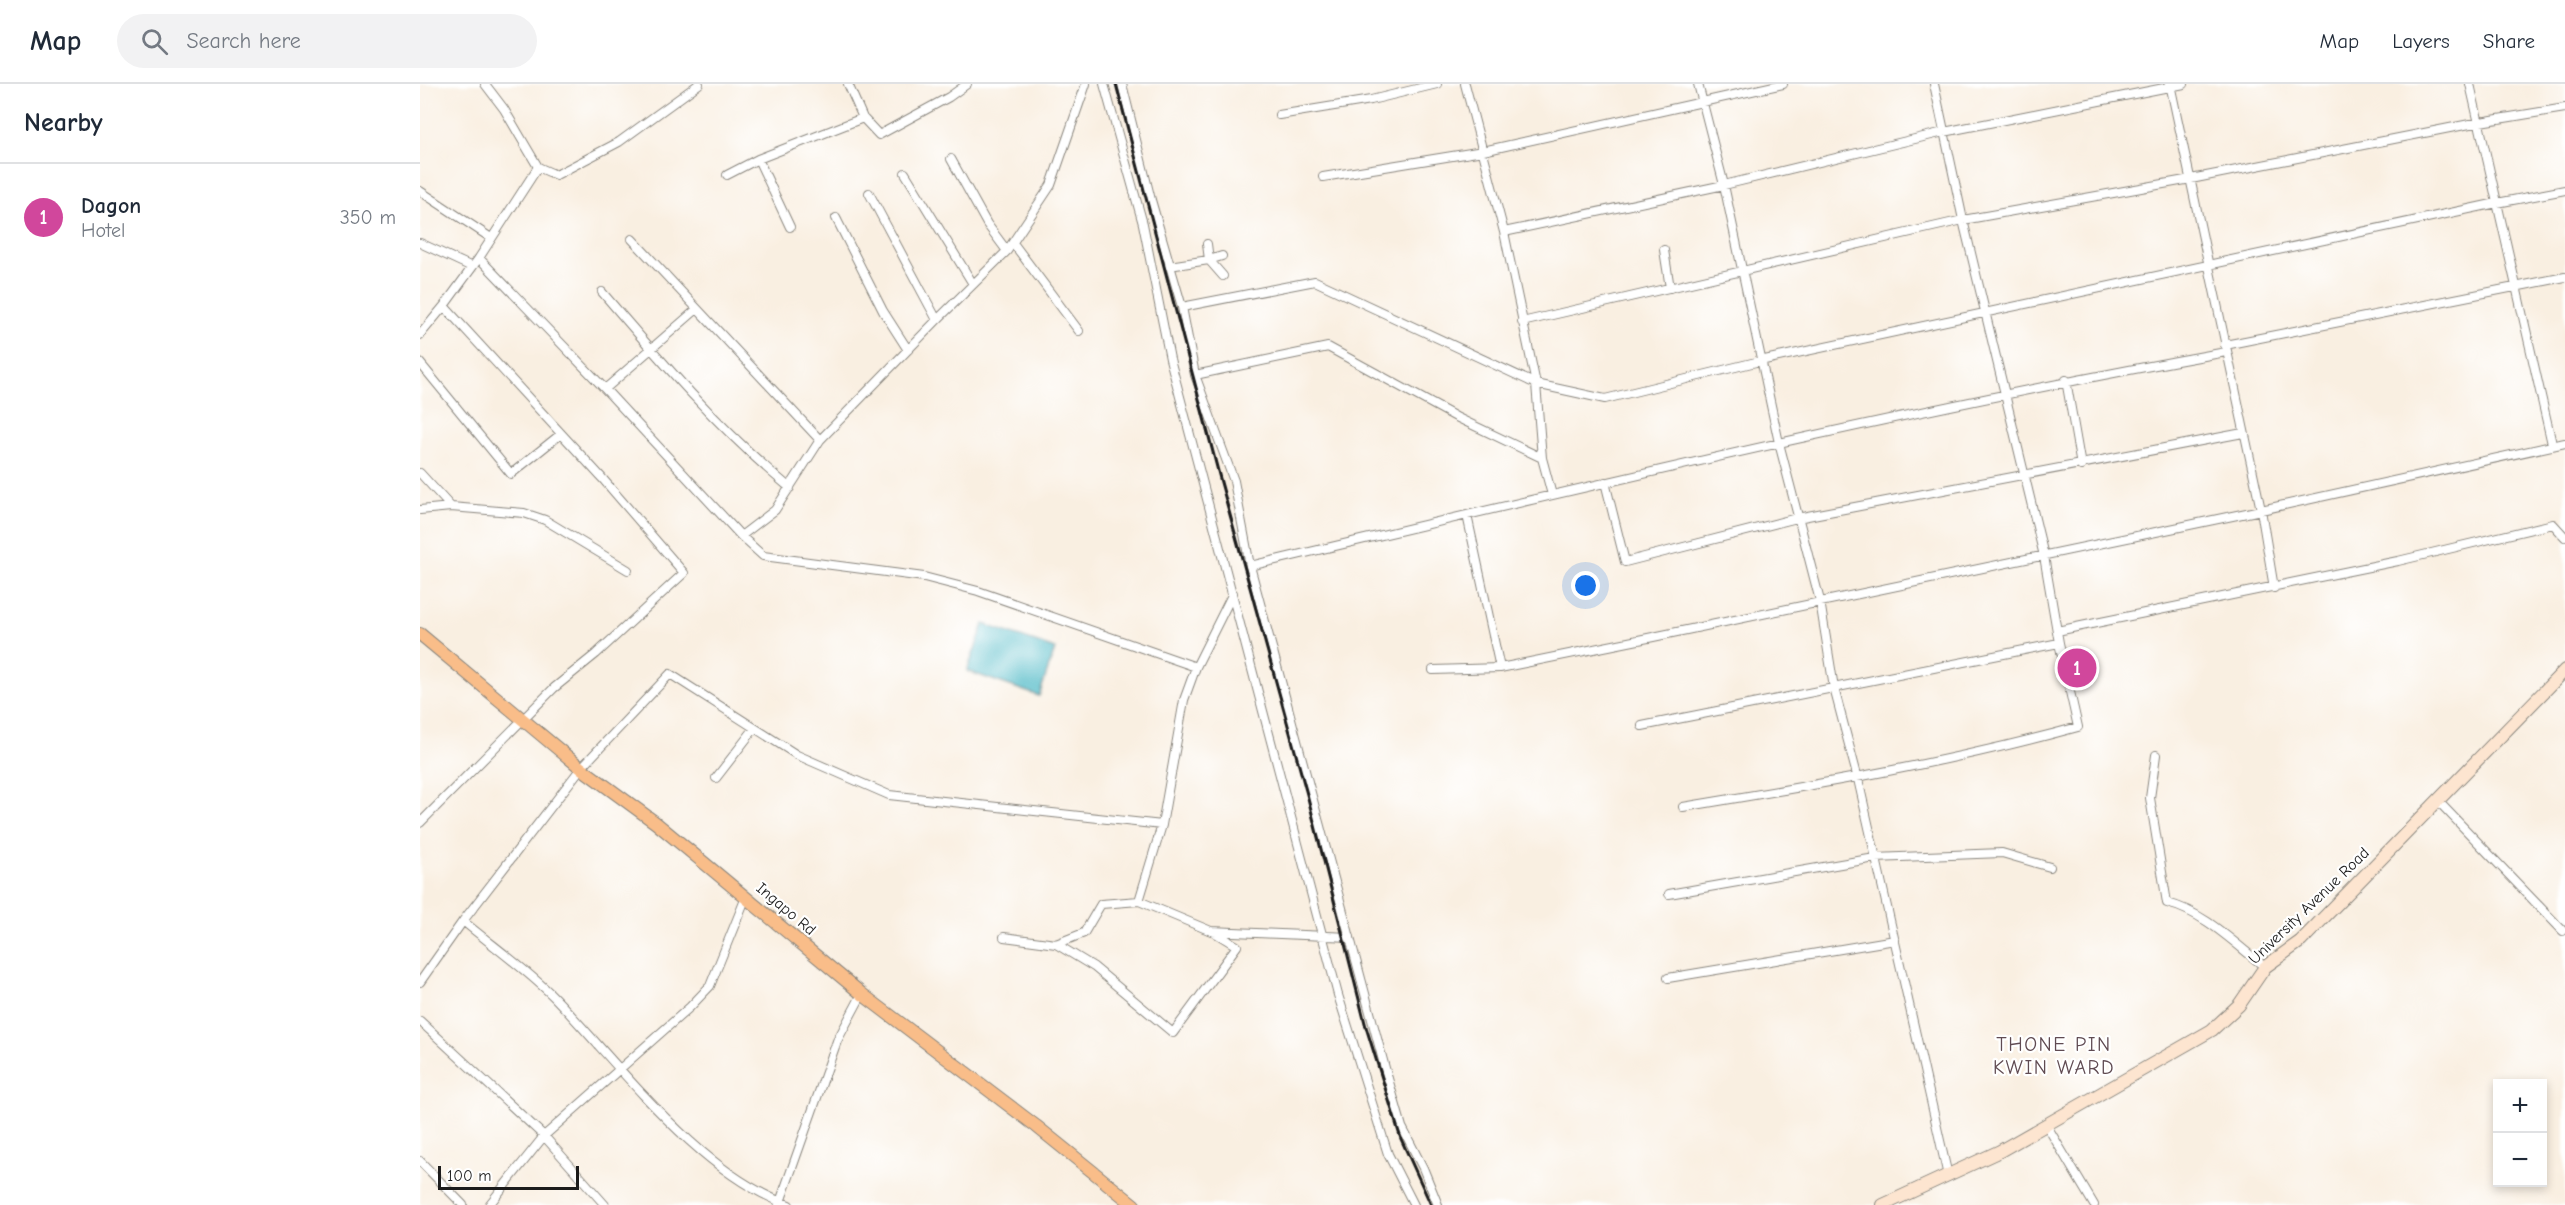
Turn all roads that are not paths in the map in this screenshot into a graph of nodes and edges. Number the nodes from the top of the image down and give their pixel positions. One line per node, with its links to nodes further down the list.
1 (485, 84): 25 (street)
2 (699, 84): 25 (street)
3 (848, 84): 19 (street)
4 (968, 84): 19 (street)
5 (1086, 84): 43 (street)
6 (1104, 84): 100 (street)
7 (1122, 84): 48 (street)
8 (1437, 84): 18 (street)
9 (1465, 84): 22 (street)
10 (1698, 84): 16 (street)
11 (1783, 84): 16 (street)
12 (1934, 84): 21 (street)
13 (2184, 84): 15 (street)
14 (2470, 84): 20 (street)
15 (2170, 86): 21 (street); 29 (street)
16 (1702, 101): 22 (street); 30 (street)
17 (2565, 108): 20 (street)
18 (1279, 115)
19 (863, 118): 23 (street)
20 (2480, 122): 29 (street); 34 (street)
21 (1944, 132): 30 (street); 36 (street)
22 (1483, 151): 28 (street); 38 (street)
23 (758, 159): 27 (street); 37 (street)
24 (951, 159): 43 (street)
25 (538, 167): 39 (street)
26 (905, 173): 54 (street)
27 (727, 175)
28 (1323, 177)
29 (2191, 179): 36 (street); 49 (street)
30 (1724, 185): 38 (street); 51 (street)
31 (2565, 190): 34 (street)
32 (420, 191): 39 (street)
33 (869, 193): 62 (street)
34 (2497, 203): 49 (street); 55 (street)
35 (836, 218): 68 (street)
36 (1963, 220): 51 (street); 61 (street)
37 (790, 227)
38 (1504, 232): 63 (street)
39 (491, 238): 46 (street)
40 (632, 238): 60 (street)
41 (420, 243): 50 (street)
42 (1207, 244): 47 (street)
43 (1010, 247): 54 (street); 64 (street)
44 (1664, 250): 56 (street)
45 (1222, 256): 47 (street)
46 (479, 258): 50 (street); 74 (street)
47 (1209, 260): 48 (street); 52 (street)
48 (1169, 266): 59 (street)
49 (2209, 266): 61 (street); 66 (street)
50 (472, 267): 58 (street)
51 (1741, 271): 56 (street); 69 (street)
52 (1223, 276)
53 (2565, 277): 55 (street)
54 (973, 284): 62 (street)
55 (2515, 285): 66 (street); 81 (street)
56 (1670, 288): 63 (street)
57 (602, 292): 67 (street)
58 (444, 306): 65 (street); 76 (street)
59 (1182, 307): 71 (street); 73 (street)
60 (697, 309): 67 (street); 78 (street)
61 (1987, 312): 69 (street); 75 (street)
62 (937, 320): 68 (street)
63 (1522, 322): 73 (street)
64 (1079, 331)
65 (420, 335)
66 (2226, 348): 72 (street); 77 (street)
67 (651, 349): 74 (street); 87 (street)
68 (908, 350): 78 (street)
69 (1760, 361): 73 (street); 80 (street)
70 (420, 363): 76 (street)
71 (1195, 375): 82 (street); 97 (street)
72 (2066, 380): 75 (street); 83 (street)
73 (1536, 384): 82 (street)
74 (605, 389): 94 (street)
75 (2004, 394): 80 (street); 85 (street)
76 (561, 434): 110 (street)
77 (2243, 434): 83 (street); 91 (street)
78 (820, 440): 87 (street)
79 (2565, 442): 81 (street)
80 (1779, 443): 86 (street); 93 (street)
81 (2552, 444): 91 (street)
82 (1542, 458): 88 (street)
83 (2081, 466): 85 (street)
84 (420, 472): 89 (street)
85 (2025, 477): 93 (street); 96 (street)
86 (1605, 482): 88 (street); 93 (street)
87 (790, 488): 94 (street)
88 (1552, 495): 92 (street)
89 (451, 507): 90 (street); 98 (street)
90 (420, 510)
91 (2261, 510): 96 (street); 99 (street)
92 (1467, 515): 97 (street); 106 (street)
93 (1797, 518): 101 (street)
94 (741, 536): 105 (street)
95 (2565, 537): 99 (street)
96 (2044, 556): 101 (street); 102 (street)
97 (1250, 566): 131 (street)
98 (628, 570)
99 (2274, 588): 102 (street)
100 (1233, 593): 105 (street); 129 (street)
101 (1820, 601): 106 (street); 109 (street)
102 (2057, 631): 104 (street)
103 (420, 634): 110 (main road, Ingapo Rd)
104 (2059, 643): 109 (street); 116 (street)
105 (1196, 667): 120 (street)
106 (1500, 668): 108 (street)
107 (2565, 669): 117 (main road, University Avenue Road)
108 (1433, 670)
109 (1834, 688): 111 (street); 116 (street)
110 (525, 719): 114 (main road, Ingapo Rd); 119 (street)
111 (1642, 726)
112 (754, 729): 114 (street); 115 (street); 120 (street)
113 (2156, 755): 134 (street)
114 (581, 768): 124 (main road, Ingapo Rd); 126 (street)
115 (716, 778)
116 (1858, 778): 118 (street); 121 (street)
117 (2439, 802): 128 (street); 134 (main road, University Avenue Road)
118 (1683, 807)
119 (420, 823)
120 (1162, 825): 125 (street)
121 (1875, 858): 122 (street); 123 (street); 132 (street)
122 (2050, 867)
123 (1669, 894)
124 (746, 897): 137 (main road, Ingapo Rd); 139 (street)
125 (1139, 901): 127 (street); 133 (street)
126 (463, 921): 136 (street); 139 (street)
127 (1211, 931): 129 (street); 133 (street)
128 (2563, 931)
129 (1322, 935): 131 (street); 150 (street)
130 (1004, 937): 133 (street)
131 (1350, 937): 151 (street)
132 (1895, 940): 135 (street); 143 (street)
133 (1056, 944)
134 (2265, 966): 140 (main road, University Avenue Road)
135 (1668, 978)
136 (420, 981)
137 (862, 994): 144 (street); 149 (main road, Ingapo Rd)
138 (420, 1021): 141 (street)
139 (619, 1070): 141 (street); 144 (street)
140 (2047, 1126): 143 (main road, University Avenue Road); 153 (street)
141 (544, 1136): 146 (street); 147 (street)
142 (420, 1161): 145 (street)
143 (1948, 1176): 152 (main road, University Avenue Road)
144 (779, 1203): 148 (street)
145 (463, 1205)
146 (489, 1205)
147 (605, 1205)
148 (789, 1205)
149 (1134, 1205)
150 (1414, 1205)
151 (1437, 1205)
152 (1883, 1205)
153 (2094, 1205)

